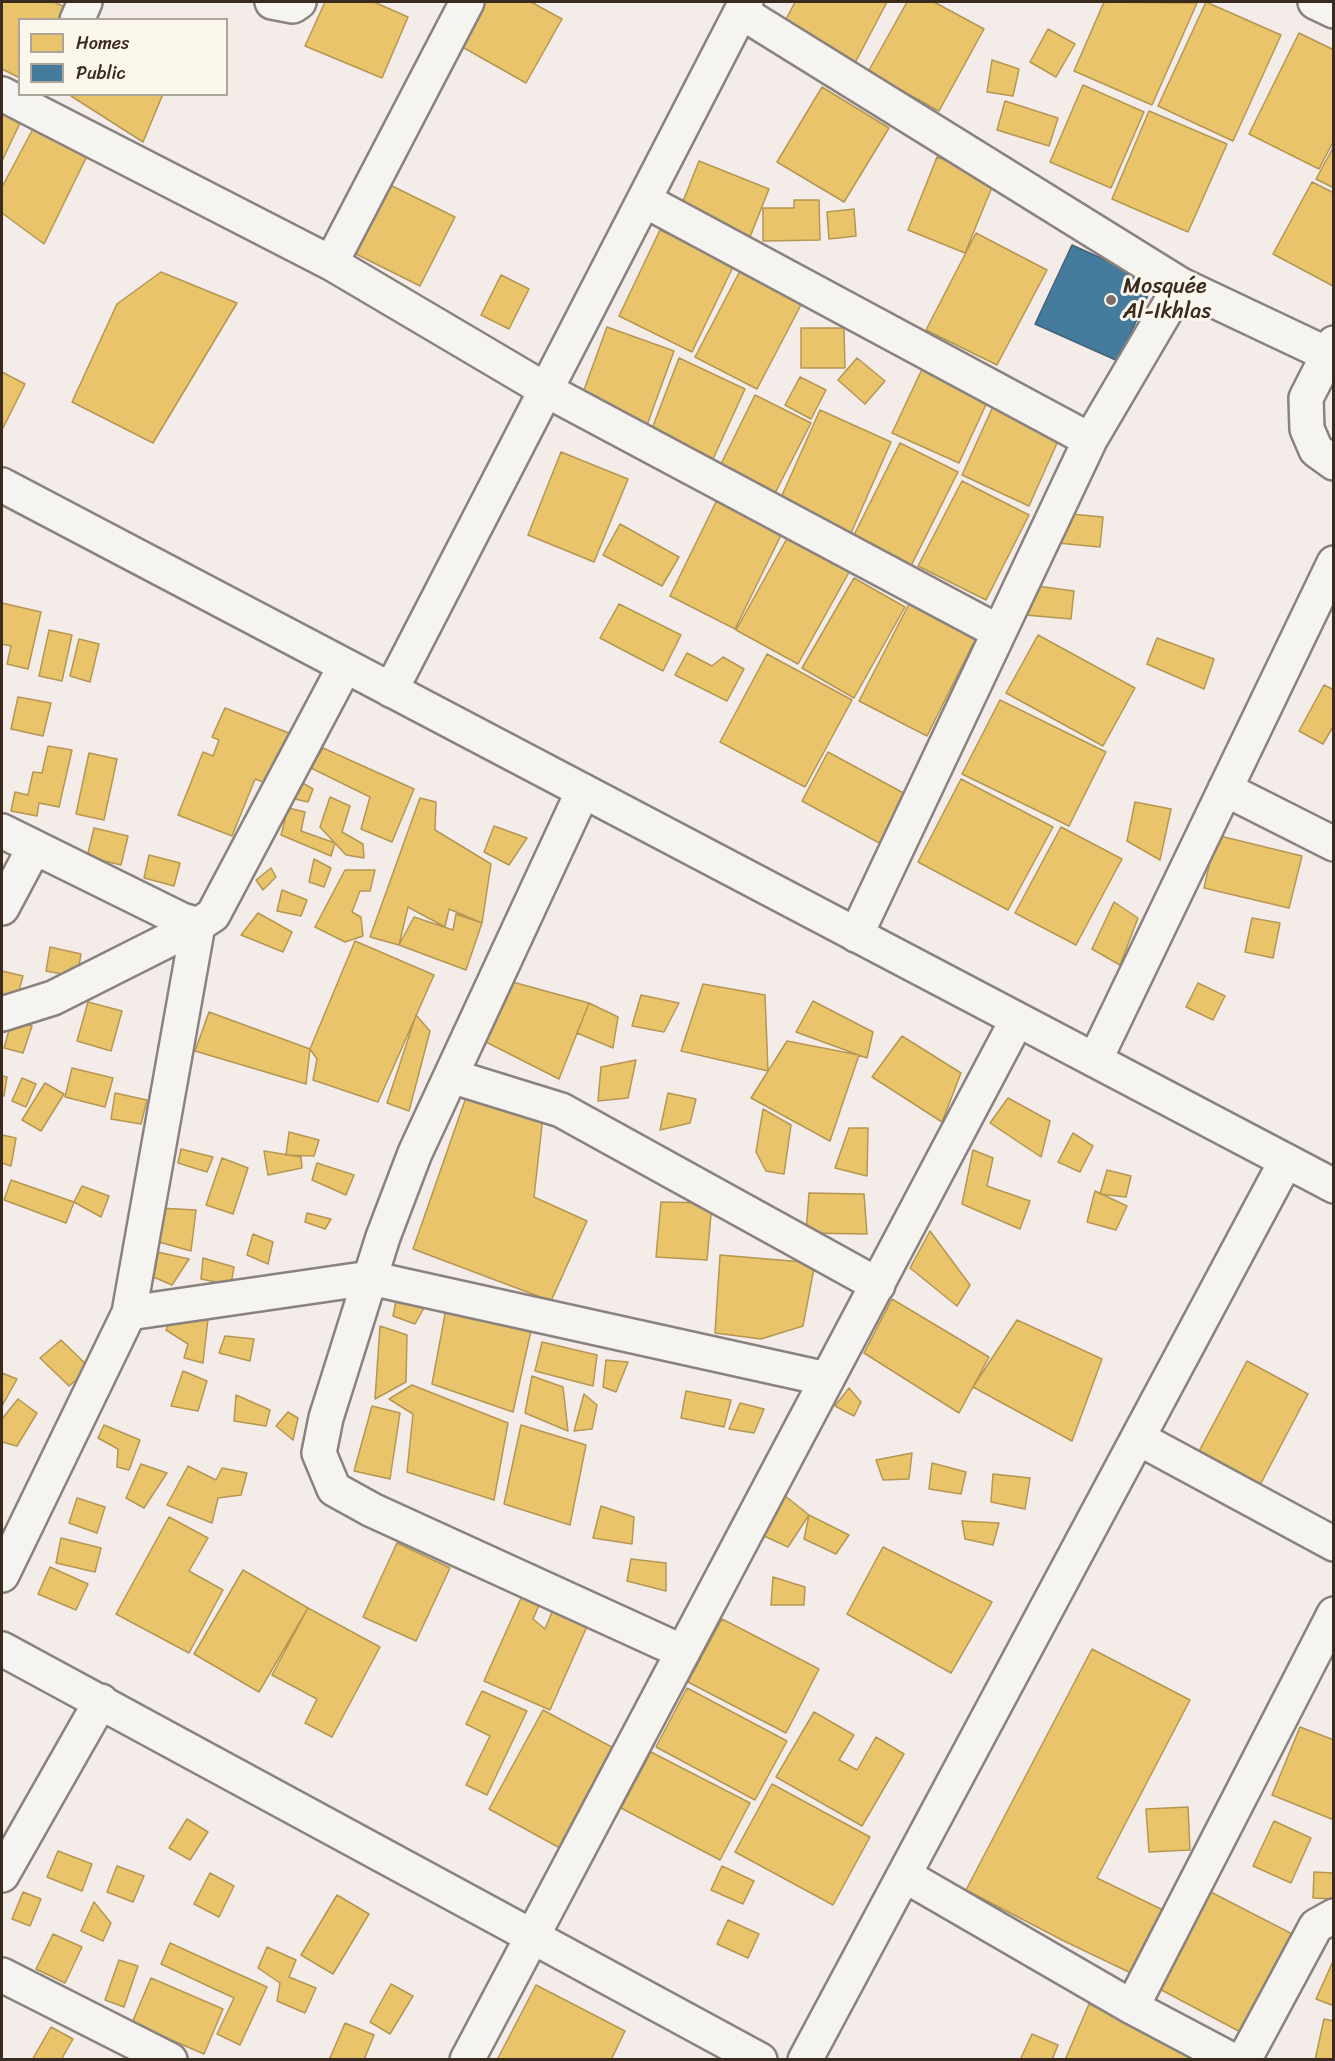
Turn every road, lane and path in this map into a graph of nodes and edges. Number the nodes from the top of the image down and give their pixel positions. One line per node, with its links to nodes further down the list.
1 (86, 2): 8 (street)
2 (272, 2): 3 (street)
3 (299, 2)
4 (467, 2): 12 (street)
5 (1315, 2): 7 (street)
6 (743, 7): 11 (street); 13 (street)
7 (1334, 11)
8 (78, 18)
9 (2, 94): 10 (street)
10 (37, 103): 12 (street)
11 (644, 200): 15 (street); 16 (street)
12 (331, 263): 15 (street)
13 (1181, 285): 14 (street); 16 (street)
14 (1330, 348): 17 (street)
15 (546, 390): 20 (street); 22 (street)
16 (1090, 440): 20 (street)
17 (1334, 463)
18 (2, 485): 21 (street)
19 (1334, 563): 23 (street)
20 (999, 632): 30 (street)
21 (345, 666): 22 (street); 29 (street)
22 (391, 690): 24 (street)
23 (1225, 789): 26 (street); 33 (street)
24 (583, 790): 30 (street); 34 (street)
25 (2, 831): 27 (street)
26 (1334, 844)
27 (34, 848): 28 (street); 29 (street)
28 (2, 908)
29 (198, 925): 31 (street); 39 (street)
30 (856, 935): 32 (street)
31 (2, 1014)
32 (1017, 1020): 33 (street); 38 (street)
33 (1095, 1060): 35 (street)
34 (451, 1076): 37 (street); 38 (street)
35 (1286, 1161): 36 (street); 41 (street)
36 (1334, 1186)
37 (370, 1278): 39 (street); 40 (street); 46 (street)
38 (878, 1285): 40 (street)
39 (129, 1313): 43 (street)
40 (827, 1379): 46 (street)
41 (1138, 1438): 42 (street); 49 (street)
42 (1334, 1544)
43 (2, 1575)
44 (1334, 1614): 53 (street)
45 (2, 1649): 47 (street)
46 (683, 1652): 51 (street)
47 (100, 1701): 48 (street); 51 (street)
48 (2, 1875)
49 (904, 1875): 53 (street); 57 (street)
50 (1334, 1916): 59 (street)
51 (532, 1936): 55 (street); 56 (street)
52 (2, 1975): 54 (street)
53 (1132, 2007): 58 (street)
54 (170, 2060)
55 (467, 2060)
56 (760, 2060)
57 (805, 2060)
58 (1232, 2060)
59 (1245, 2060)

